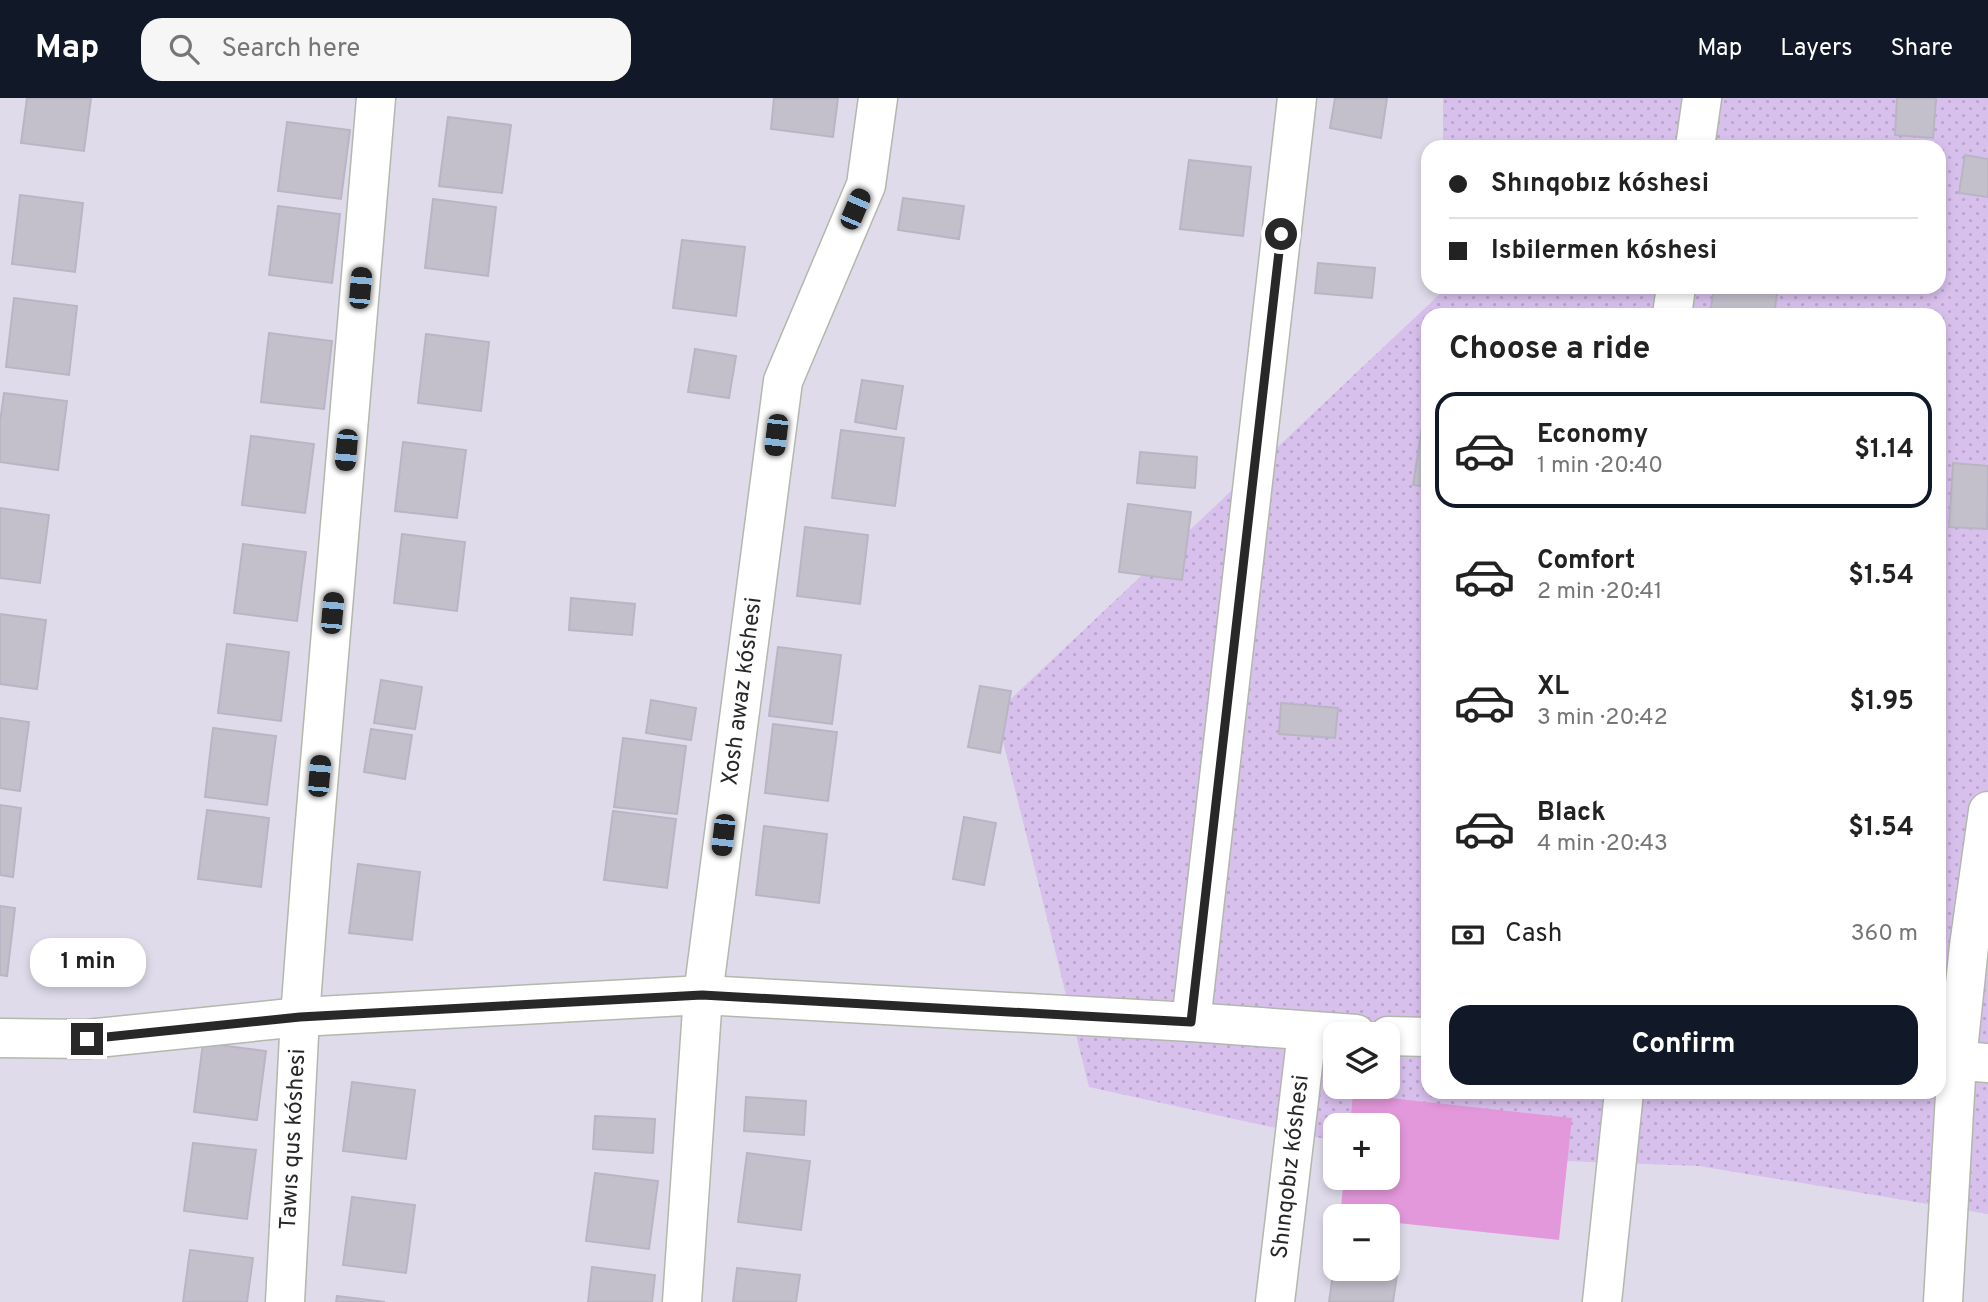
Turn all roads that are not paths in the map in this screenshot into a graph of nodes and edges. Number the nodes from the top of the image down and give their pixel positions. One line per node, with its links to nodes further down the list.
1 (376, 98): 8 (street, Tawıs qus kóshesi)
2 (878, 98): 7 (street, Xosh awaz kóshesi)
3 (1297, 98): 9 (street)
4 (1702, 98): 5 (street)
5 (1696, 140)
6 (1988, 811): 15 (street)
7 (702, 995): 8 (street); 9 (street); 18 (street, Xosh awaz kóshesi)
8 (300, 1017): 14 (street); 17 (street, Tawıs qus kóshesi)
9 (1191, 1022): 10 (street)
10 (1307, 1032): 11 (street); 19 (street, Shınqobız kóshesi)
11 (1323, 1033)
12 (1400, 1036): 13 (street)
13 (1421, 1037)
14 (0, 1038)
15 (1961, 1061): 21 (street)
16 (1623, 1099): 20 (street)
17 (285, 1302)
18 (682, 1302)
19 (1275, 1302)
20 (1602, 1302)
21 (1943, 1302)

